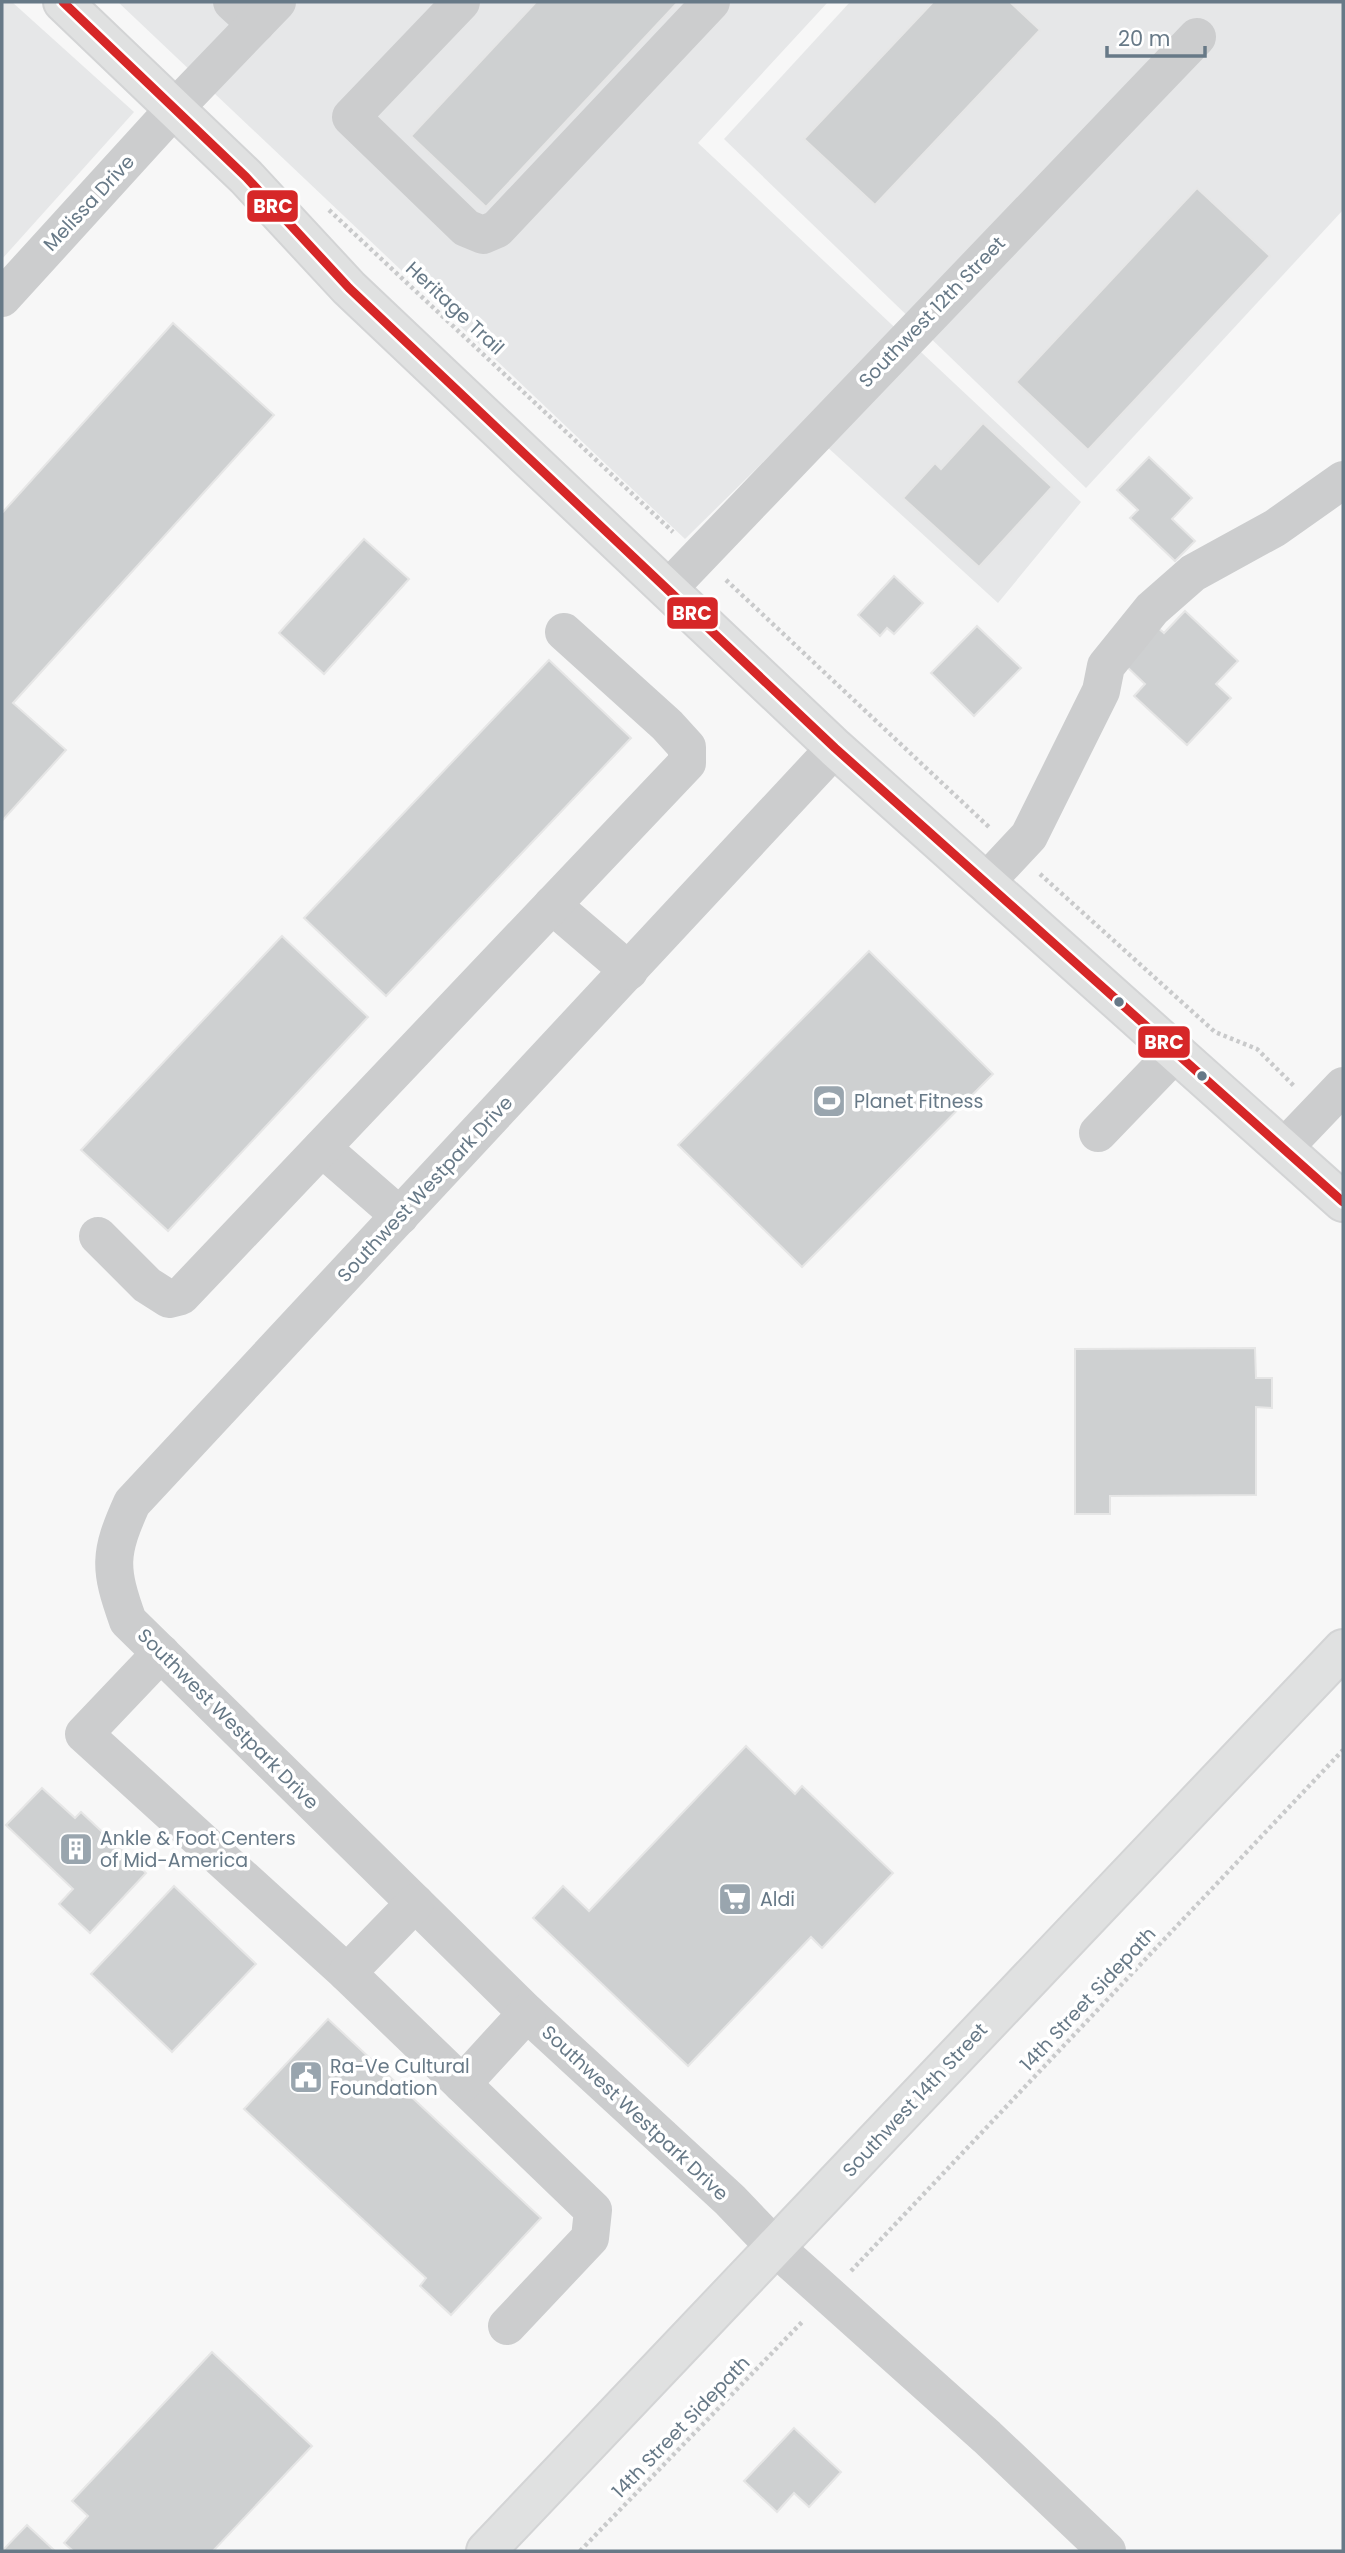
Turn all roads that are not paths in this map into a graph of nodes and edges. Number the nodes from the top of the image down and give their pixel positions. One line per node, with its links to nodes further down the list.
1 (63, 2): 6 (main road)
2 (461, 2): 3 (street)
3 (711, 2)
4 (255, 9): 6 (street, Melissa Drive)
5 (1197, 37): 9 (street, Southwest 12th Street)
6 (176, 107): 7 (street, Melissa Drive); 9 (main road)
7 (2, 298)
8 (1343, 480): 12 (street)
9 (668, 589): 11 (main road)
10 (564, 632): 13 (street)
11 (835, 748): 12 (main road); 14 (street, Southwest Westpark Drive)
12 (985, 883): 15 (main road)
13 (552, 905): 14 (street); 18 (street)
14 (629, 971): 21 (street, Southwest Westpark Drive)
15 (1176, 1052): 17 (street); 19 (main road)
16 (1343, 1086): 19 (street)
17 (1098, 1133)
18 (322, 1148): 21 (street); 22 (street)
19 (1283, 1149): 20 (main road)
20 (1343, 1202)
21 (400, 1216): 24 (street, Southwest Westpark Drive)
22 (98, 1236)
23 (1343, 1649): 29 (main road, Southwest 14th Street)
24 (161, 1653): 25 (street, Southwest Westpark Drive); 26 (street)
25 (415, 1903): 26 (street); 27 (street, Southwest Westpark Drive)
26 (348, 1973): 28 (street)
27 (527, 2013): 28 (street); 29 (street, Southwest Westpark Drive)
28 (462, 2084): 30 (street)
29 (776, 2248): 31 (main road, Southwest 14th Street); 32 (street, Southwest Westpark Drive)
30 (507, 2326)
31 (486, 2551)
32 (1107, 2551)

